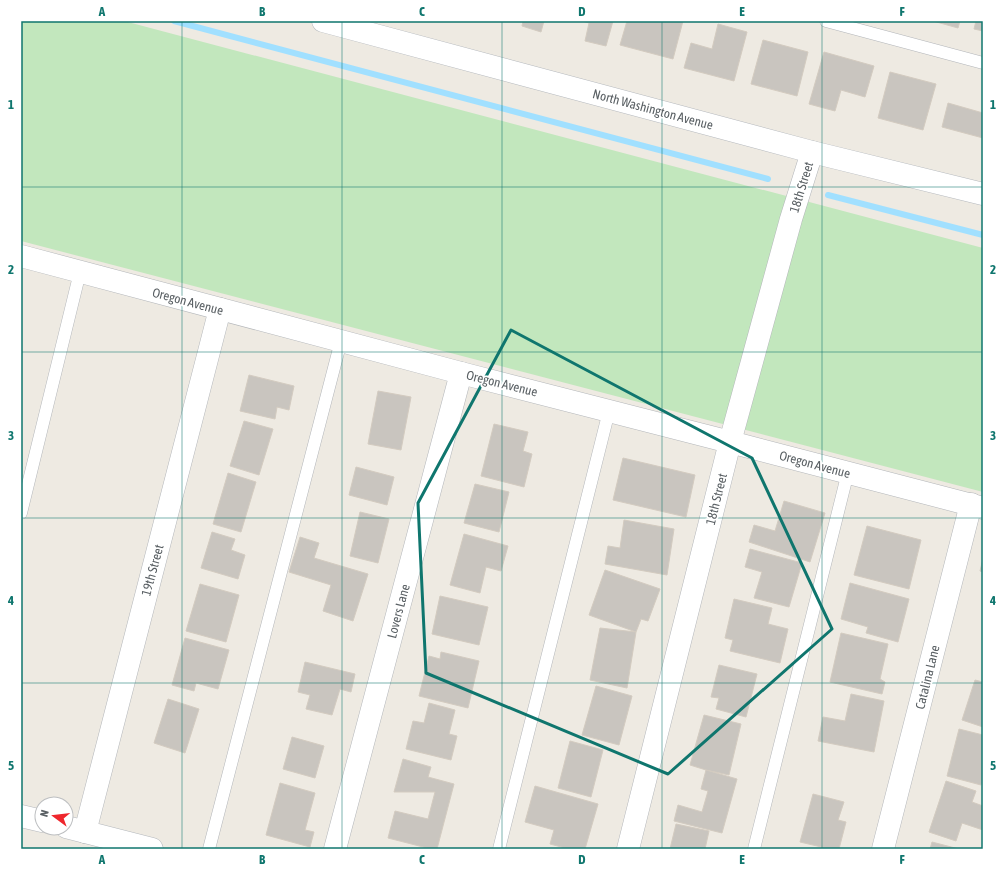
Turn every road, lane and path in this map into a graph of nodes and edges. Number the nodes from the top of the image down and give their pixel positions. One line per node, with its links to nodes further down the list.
1 (324, 21): 3 (street, North Washington Avenue)
2 (826, 21): 4 (lane)
3 (374, 28): 5 (street, North Washington Avenue)
4 (983, 63)
5 (812, 152): 6 (street, North Washington Avenue); 13 (street, 18th Street)
6 (983, 194)
7 (21, 256): 8 (street, Oregon Avenue)
8 (80, 272): 9 (street, Oregon Avenue); 16 (lane)
9 (220, 309): 10 (street, Oregon Avenue); 19 (street, 19th Street)
10 (341, 341): 11 (street, Oregon Avenue); 21 (lane)
11 (461, 373): 12 (street, Oregon Avenue); 22 (street, Lovers Lane)
12 (609, 411): 13 (street, Oregon Avenue); 23 (lane)
13 (730, 442): 14 (street, Oregon Avenue); 24 (street, 18th Street)
14 (848, 472): 15 (street, Oregon Avenue); 25 (lane)
15 (977, 506): 26 (street, Catalina Lane)
16 (21, 513)
17 (21, 816): 18 (street)
18 (34, 819)
19 (89, 836): 20 (street)
20 (152, 849)
21 (209, 849)
22 (335, 849)
23 (499, 849)
24 (628, 849)
25 (754, 849)
26 (883, 849)

